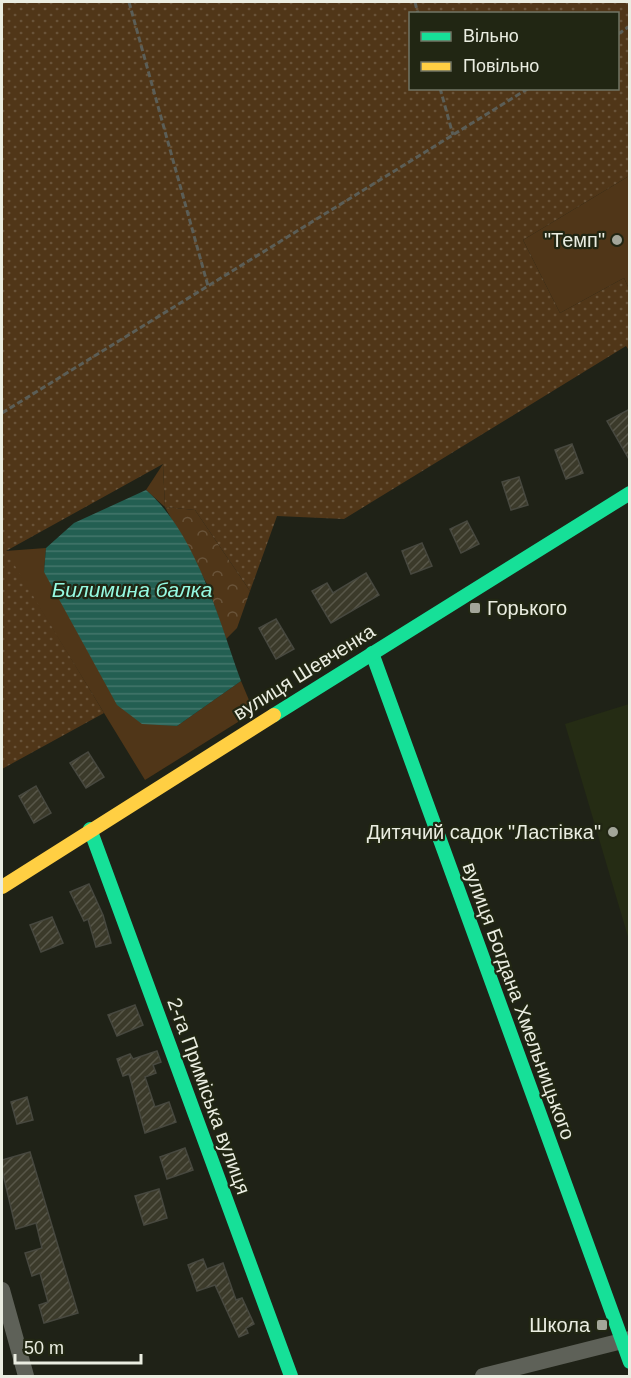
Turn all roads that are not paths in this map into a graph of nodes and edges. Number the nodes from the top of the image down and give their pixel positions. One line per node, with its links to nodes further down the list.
1 (630, 493): 2 (street, вулиця Шевченка)
2 (372, 653): 3 (street, вулиця Шевченка); 6 (street, вулиця Богдана Хмельницького)
3 (90, 829): 4 (street, вулиця Шевченка); 9 (street, 2-га Приміська вулиця)
4 (2, 887)
5 (2, 1290): 8 (street)
6 (626, 1341): 7 (street, вулиця Богдана Хмельницького); 10 (street)
7 (630, 1362)
8 (26, 1377)
9 (291, 1377)
10 (483, 1377)

